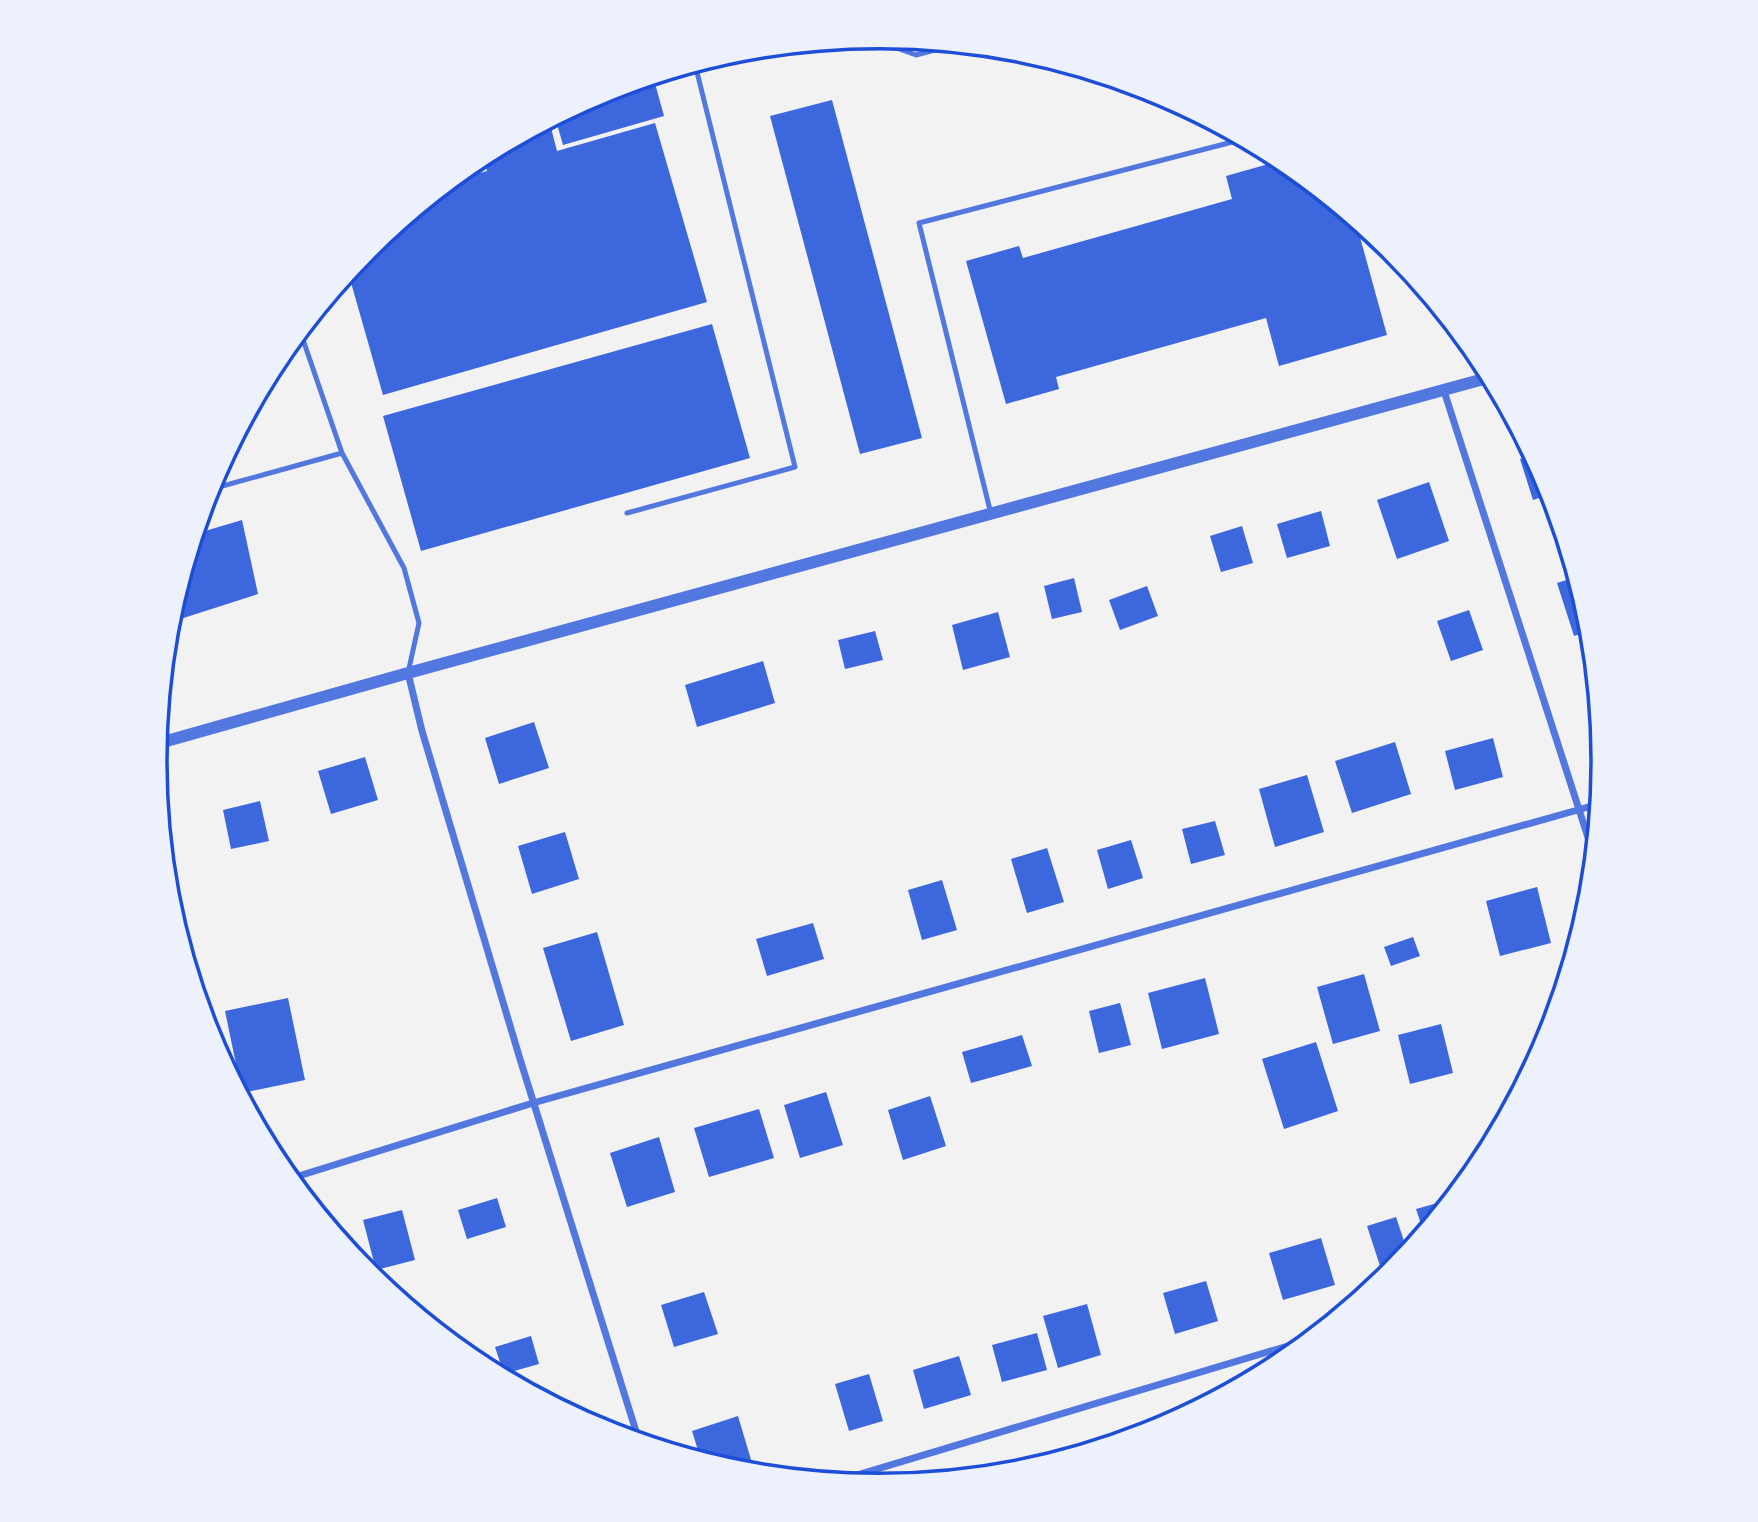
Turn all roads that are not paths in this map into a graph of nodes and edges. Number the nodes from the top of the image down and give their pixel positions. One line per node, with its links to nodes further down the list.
1 (901, 50): 2 (lane)
2 (929, 51)
3 (697, 73): 10 (lane)
4 (1232, 142): 11 (lane)
5 (304, 342): 8 (lane)
6 (1480, 380): 7 (street)
7 (1444, 391): 11 (street); 15 (street)
8 (342, 453): 9 (lane); 12 (lane)
9 (222, 486)
10 (627, 513)
11 (991, 514): 12 (street)
12 (408, 673): 13 (street); 17 (street)
13 (168, 741)
14 (1589, 807): 15 (street)
15 (1580, 810): 16 (street); 17 (street)
16 (1587, 833)
17 (533, 1103): 18 (street); 20 (street)
18 (300, 1175)
19 (1282, 1348): 21 (street)
20 (635, 1430)
21 (866, 1472)

